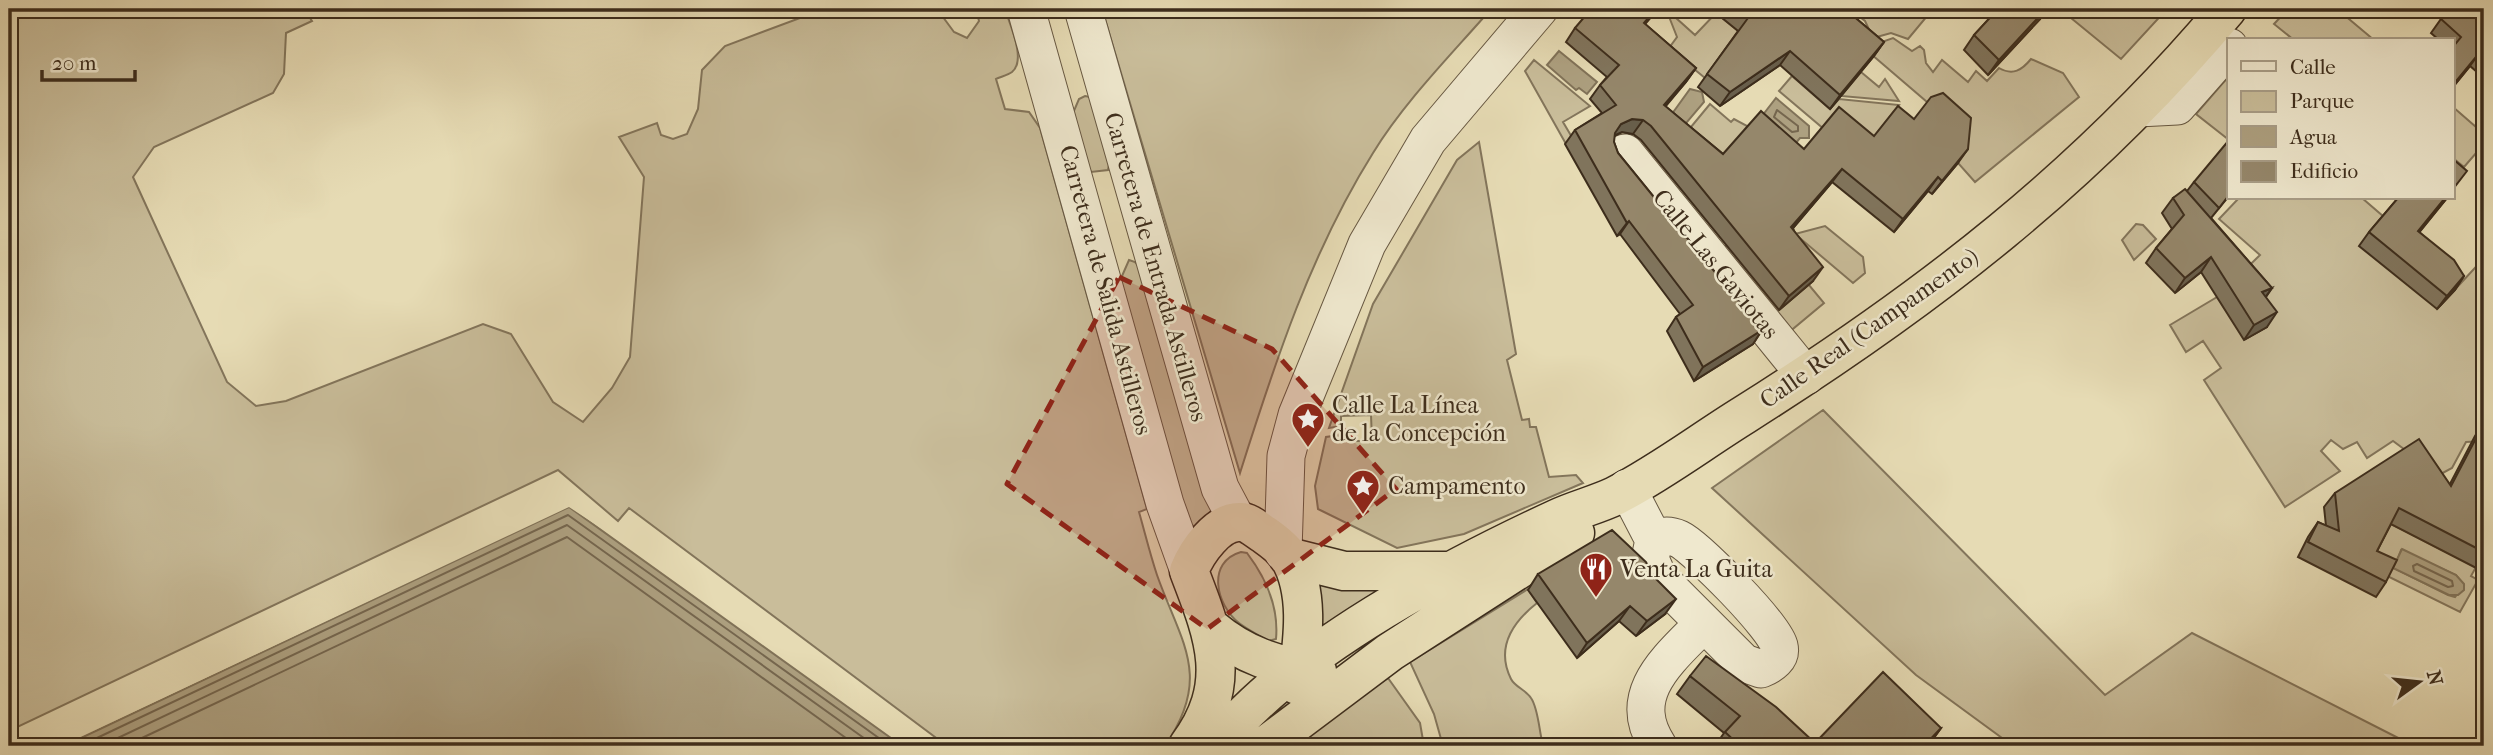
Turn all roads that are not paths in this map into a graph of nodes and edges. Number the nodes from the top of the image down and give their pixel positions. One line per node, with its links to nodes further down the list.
1 (1026, 9): 6 (street, Carretera de Salida Astilleros)
2 (1083, 9): 5 (street, Carretera de Entrada Astilleros)
3 (1539, 9): 11 (street)
4 (2229, 21): 10 (highway, Calle Real (Campamento))
5 (1102, 76): 6 (street); 8 (street, Carretera de Entrada Astilleros)
6 (1054, 102): 9 (street, Carretera de Salida Astilleros)
7 (1625, 153): 10 (street, Calle Las Gaviotas)
8 (1134, 187): 9 (street); 13 (street, Carretera de Entrada Astilleros)
9 (1078, 191): 17 (street, Carretera de Salida Astilleros)
10 (1806, 376): 12 (highway, Calle Real (Campamento))
11 (1286, 456): 13 (street); 15 (street)
12 (1621, 492): 14 (street); 16 (highway, Calle Real (Campamento)); 20 (highway)
13 (1241, 522): 15 (highway); 17 (highway)
14 (1654, 540): 18 (street); 18 (street)
15 (1286, 554): 16 (highway); 21 (highway)
16 (1454, 570): 21 (highway, Calle Real (Campamento))
17 (1189, 571): 19 (highway)
18 (1703, 624): 26 (street)
19 (1211, 628): 21 (highway); 22 (highway)
20 (1390, 652): 21 (highway); 25 (highway)
21 (1299, 668): 23 (highway, Calle Real (Campamento)); 24 (highway)
22 (1188, 746)
23 (1216, 746)
24 (1240, 746)
25 (1265, 746)
26 (1658, 746)

